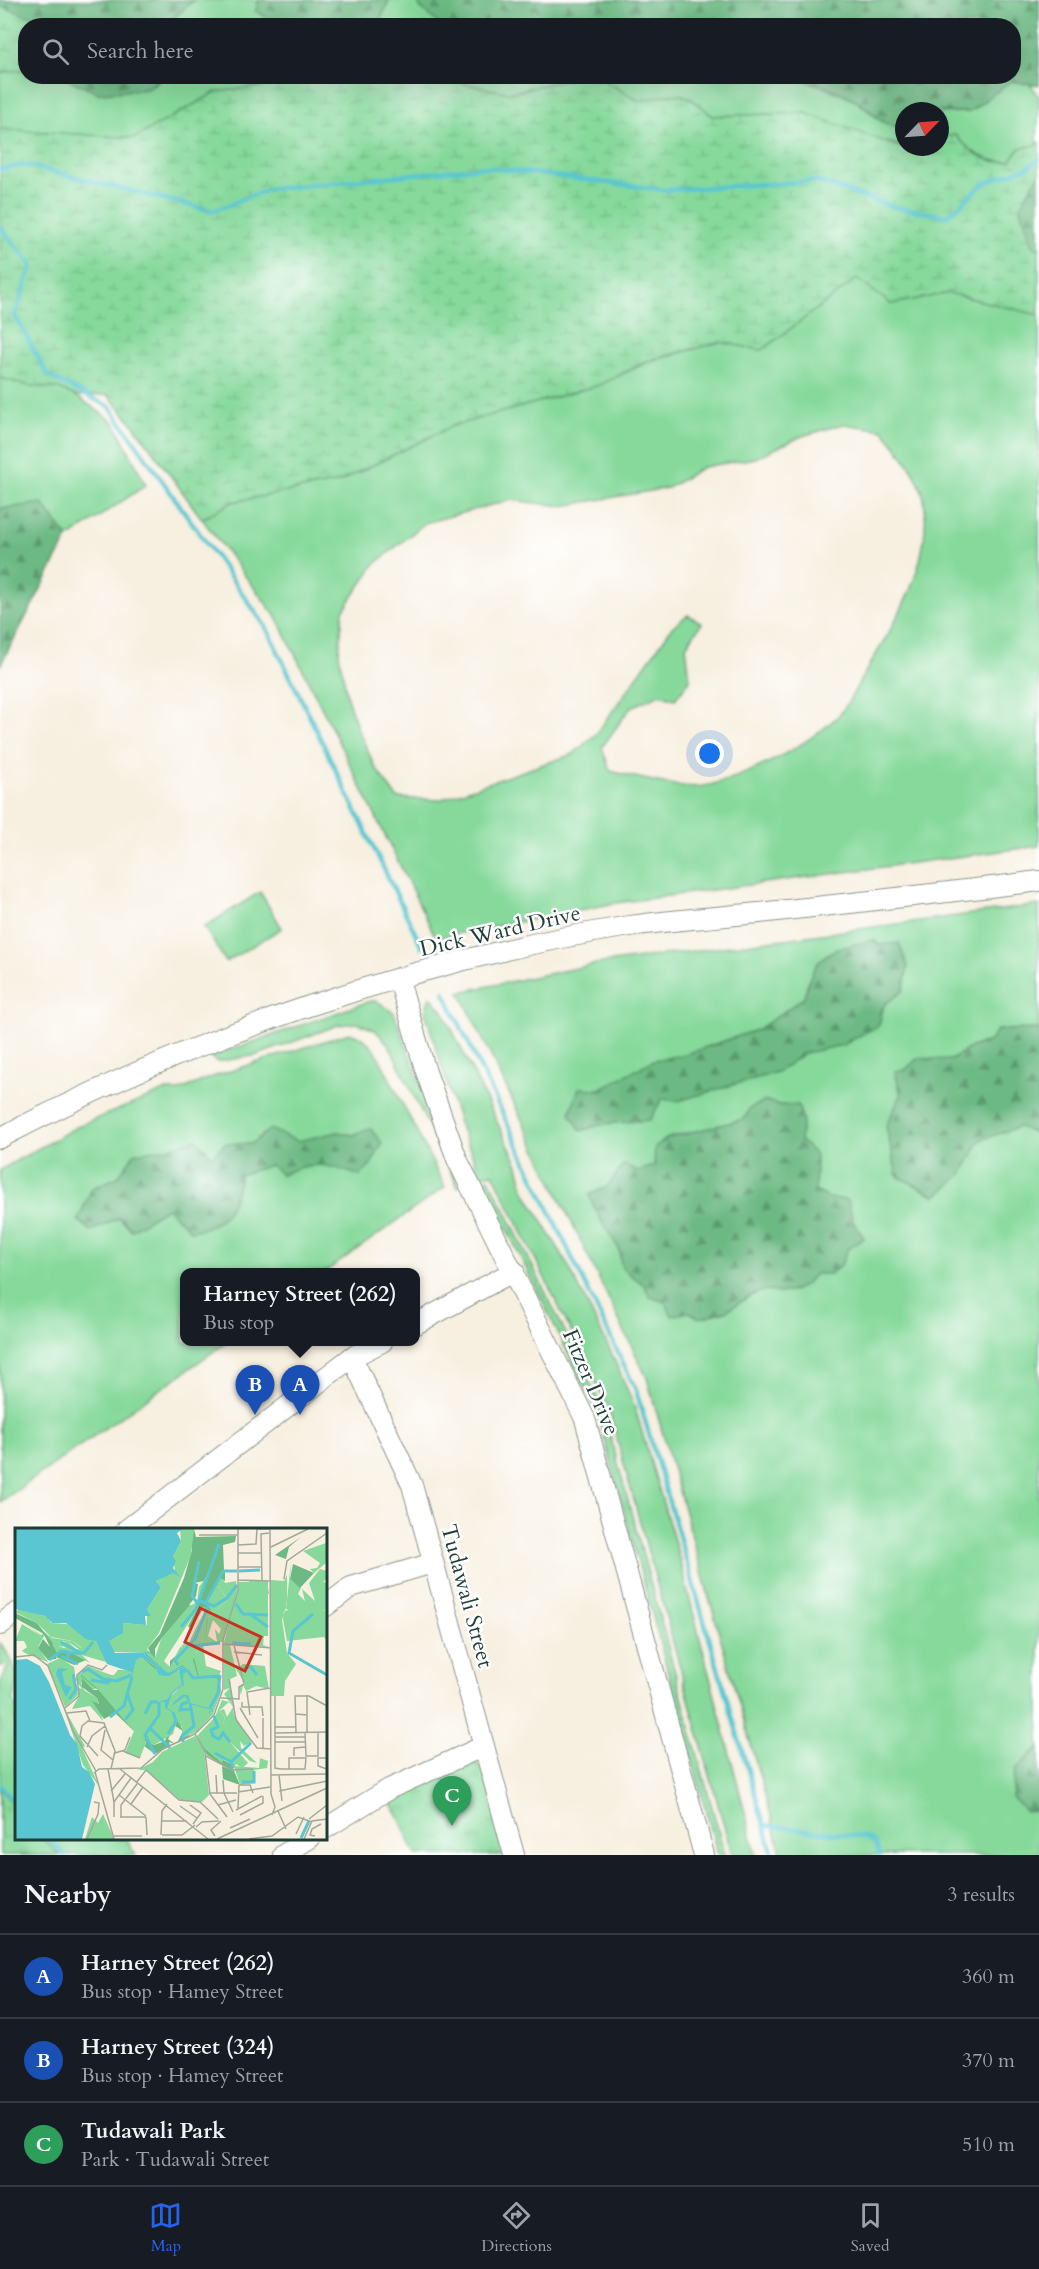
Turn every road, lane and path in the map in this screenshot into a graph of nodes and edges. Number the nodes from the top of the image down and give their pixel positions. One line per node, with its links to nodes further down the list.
1 (1039, 881): 2 (street, Dick Ward Drive)
2 (399, 980): 3 (street, Dick Ward Drive); 4 (street, Fitzer Drive)
3 (0, 1138)
4 (514, 1271): 5 (street); 18 (street, Fitzer Drive)
5 (420, 1321)
6 (373, 1346): 7 (street)
7 (352, 1357): 8 (street); 9 (street, Tudawali Street)
8 (129, 1528)
9 (433, 1563): 10 (street); 13 (street, Tudawali Street)
10 (327, 1605)
11 (15, 1614): 12 (street)
12 (0, 1625)
13 (484, 1746): 14 (street); 17 (street, Tudawali Street)
14 (327, 1827)
15 (307, 1840): 16 (street)
16 (283, 1855)
17 (514, 1855)
18 (704, 1855)

